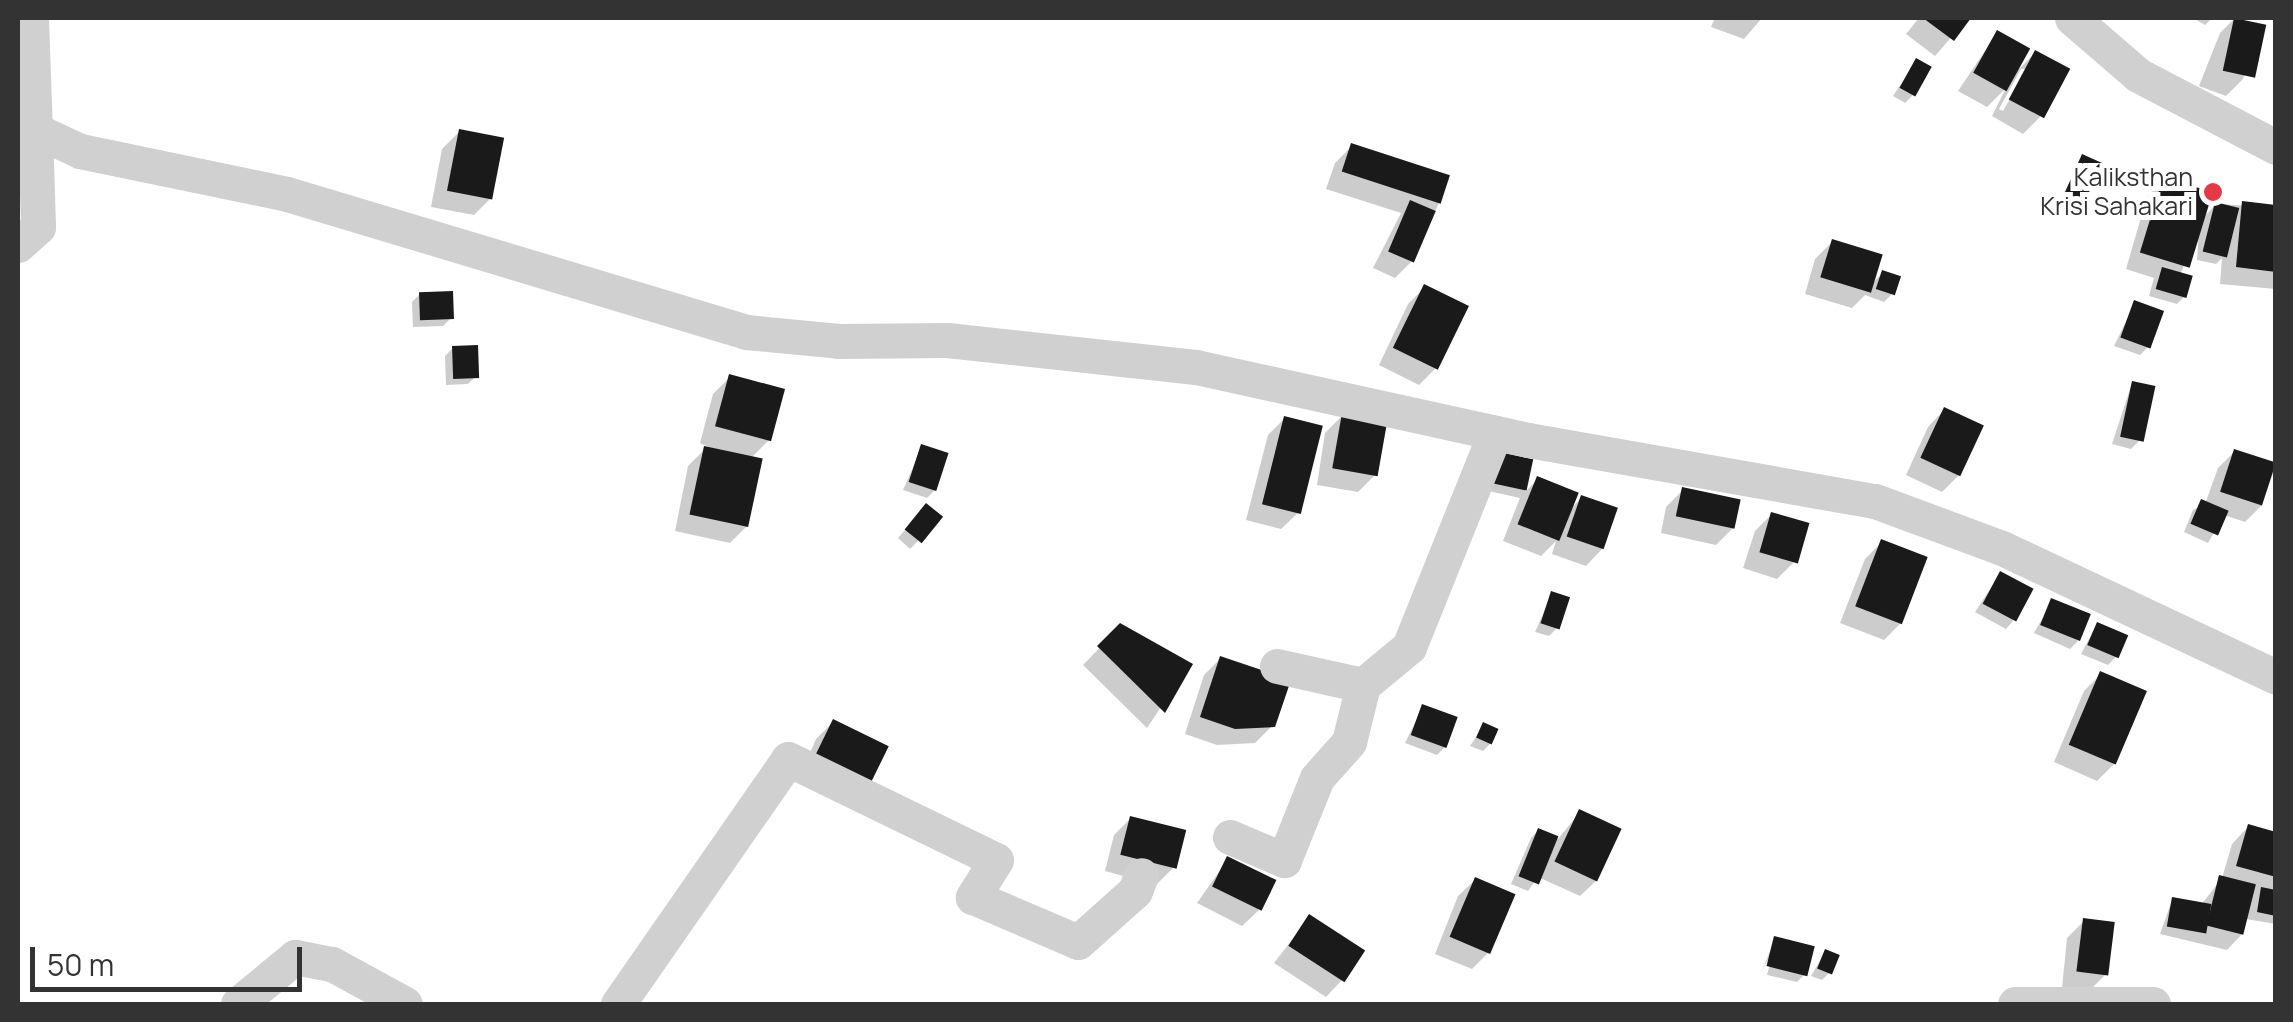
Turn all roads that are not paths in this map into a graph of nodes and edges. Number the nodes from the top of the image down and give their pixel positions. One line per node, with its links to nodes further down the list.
1 (31, 18): 3 (street)
2 (2072, 18): 4 (street)
3 (26, 129): 5 (street); 6 (street)
4 (2276, 147)
5 (18, 244)
6 (1495, 433): 8 (street); 9 (street)
7 (1277, 666): 9 (street)
8 (2276, 677)
9 (1364, 685): 10 (street)
10 (1230, 837)
11 (1141, 875): 14 (street)
12 (238, 1004): 13 (street)
13 (406, 1004)
14 (618, 1004)
15 (2015, 1004): 16 (street)
16 (2153, 1004)

